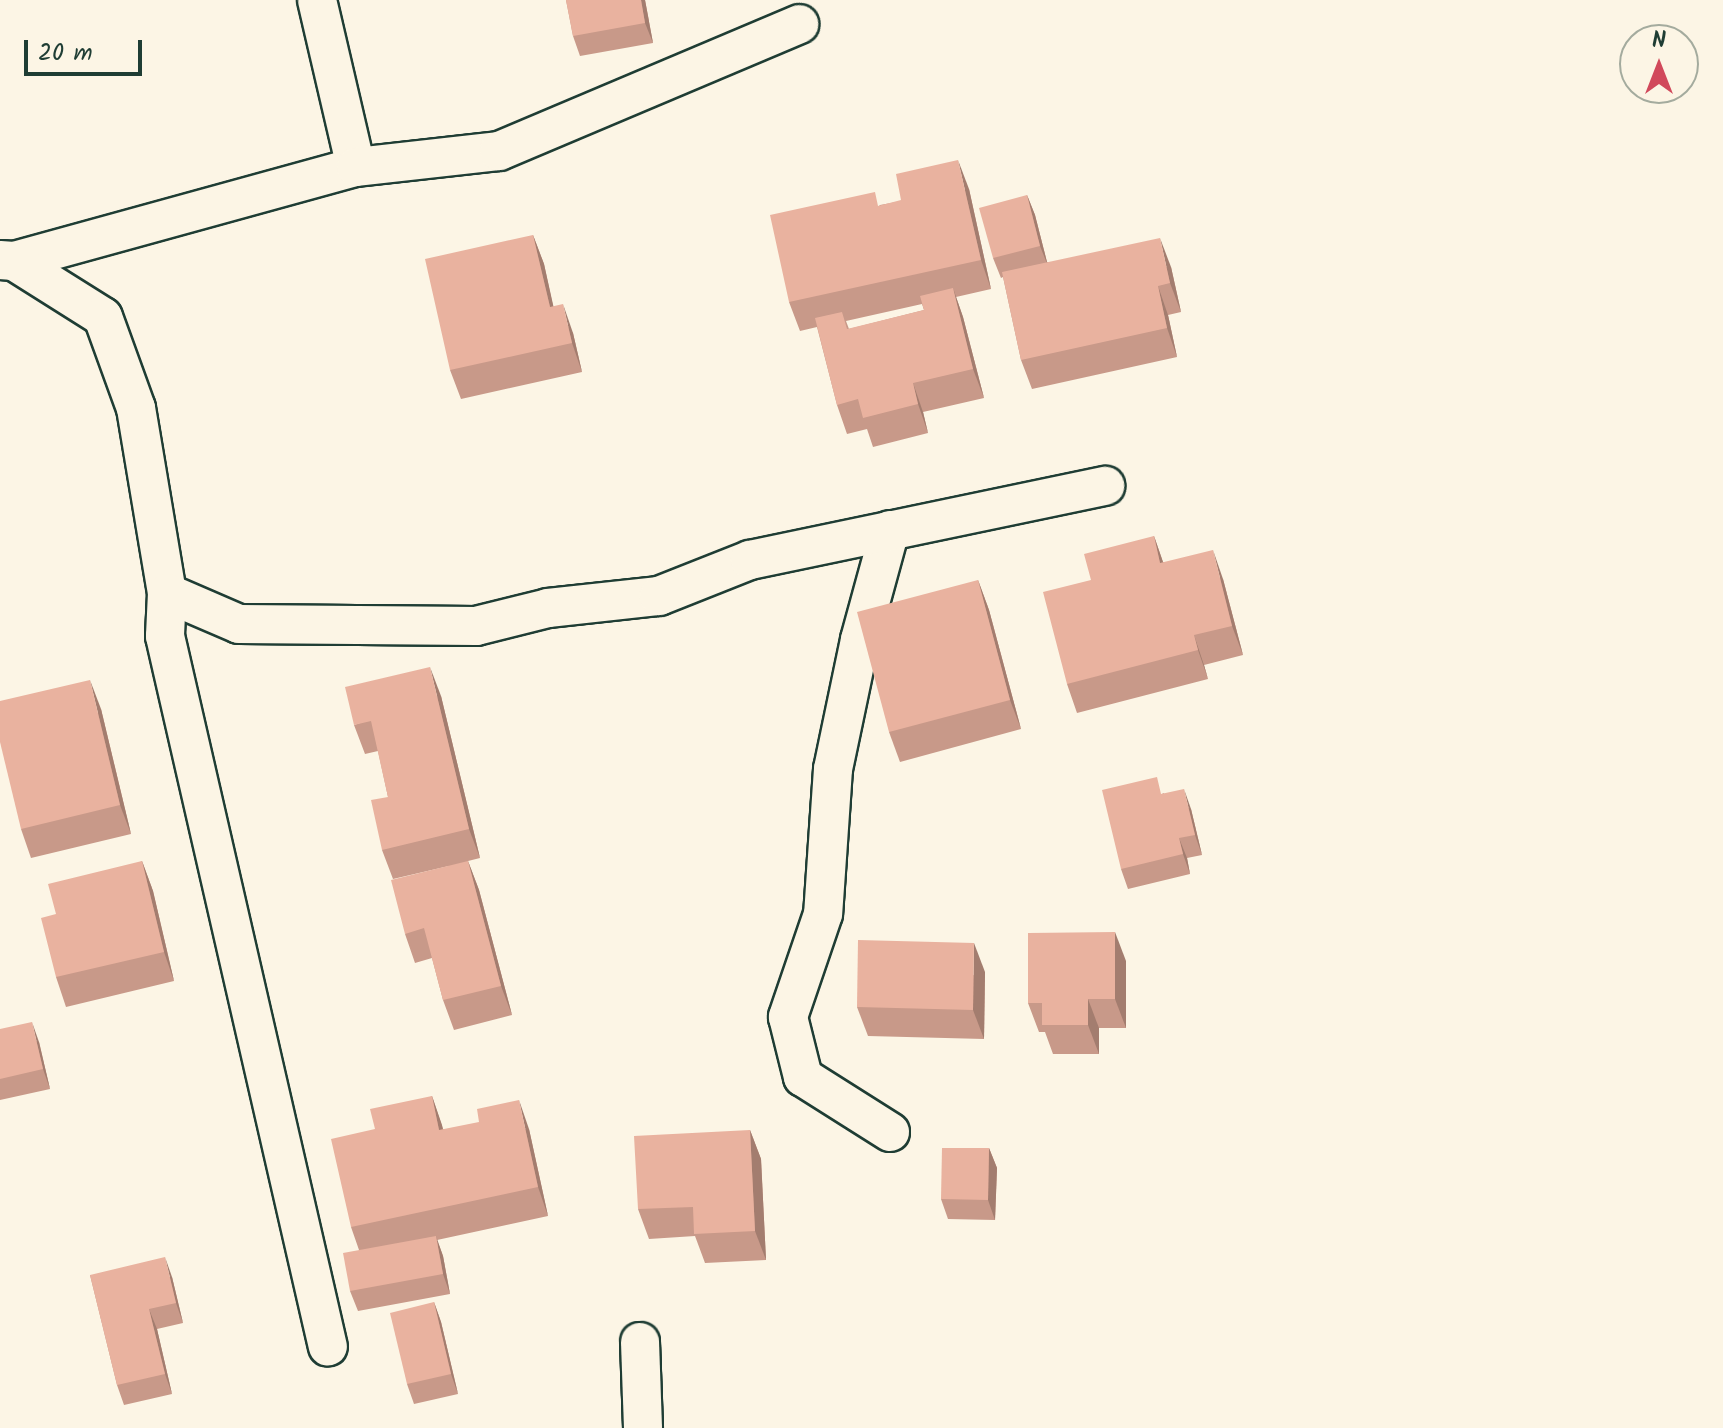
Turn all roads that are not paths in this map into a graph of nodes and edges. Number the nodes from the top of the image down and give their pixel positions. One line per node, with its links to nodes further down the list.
1 (317, 0): 3 (street)
2 (799, 24): 3 (street)
3 (356, 167): 4 (street)
4 (7, 261): 7 (street)
5 (1105, 486): 6 (street)
6 (890, 530): 7 (street); 8 (street)
7 (167, 593): 10 (street)
8 (890, 1132)
9 (640, 1342): 11 (street)
10 (328, 1347)
11 (643, 1428)

